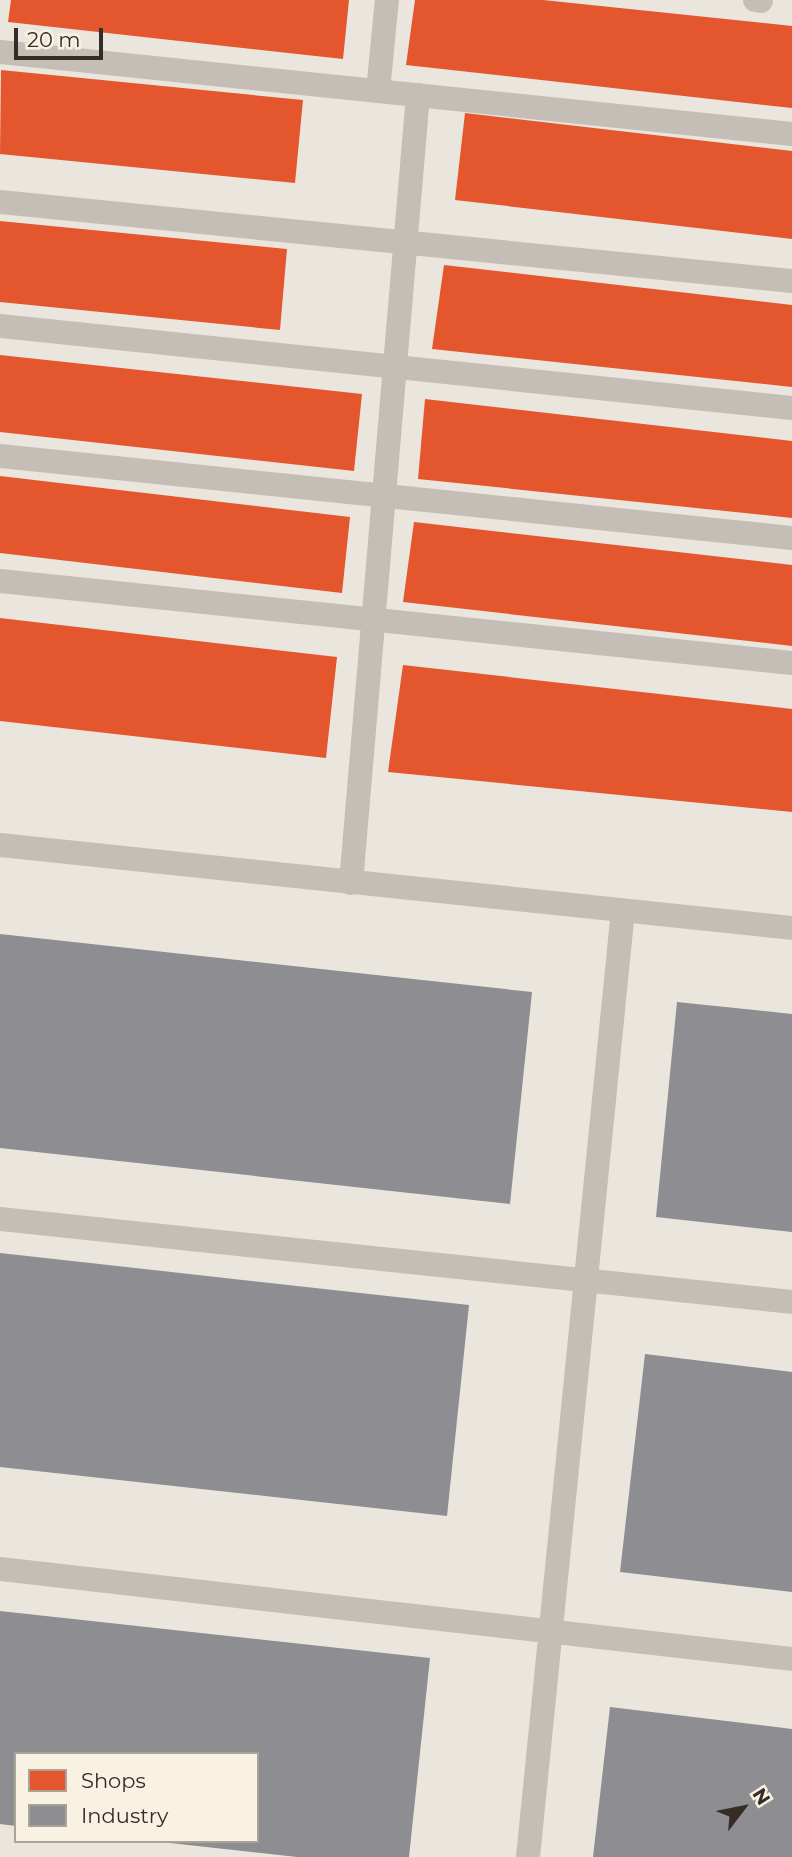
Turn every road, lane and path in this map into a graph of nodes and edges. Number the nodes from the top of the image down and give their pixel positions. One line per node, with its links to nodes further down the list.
1 (387, 0): 5 (street)
2 (755, 0): 3 (street)
3 (761, 1)
4 (0, 52): 5 (street)
5 (378, 91): 6 (street)
6 (418, 95): 7 (street); 9 (street)
7 (792, 134)
8 (0, 202): 9 (street)
9 (406, 243): 10 (street); 12 (street)
10 (792, 281)
11 (0, 326): 12 (street)
12 (395, 367): 13 (street); 15 (street)
13 (792, 408)
14 (0, 456): 15 (street)
15 (384, 497): 16 (street); 18 (street)
16 (792, 538)
17 (0, 581): 18 (street)
18 (374, 620): 19 (street); 21 (street)
19 (792, 663)
20 (0, 845): 21 (street)
21 (351, 883): 22 (street)
22 (623, 911): 23 (street); 25 (street)
23 (792, 928)
24 (0, 1219): 25 (street)
25 (585, 1280): 26 (street); 28 (street)
26 (792, 1302)
27 (0, 1569): 28 (street)
28 (550, 1634): 29 (street); 30 (street)
29 (792, 1659)
30 (528, 1857)

